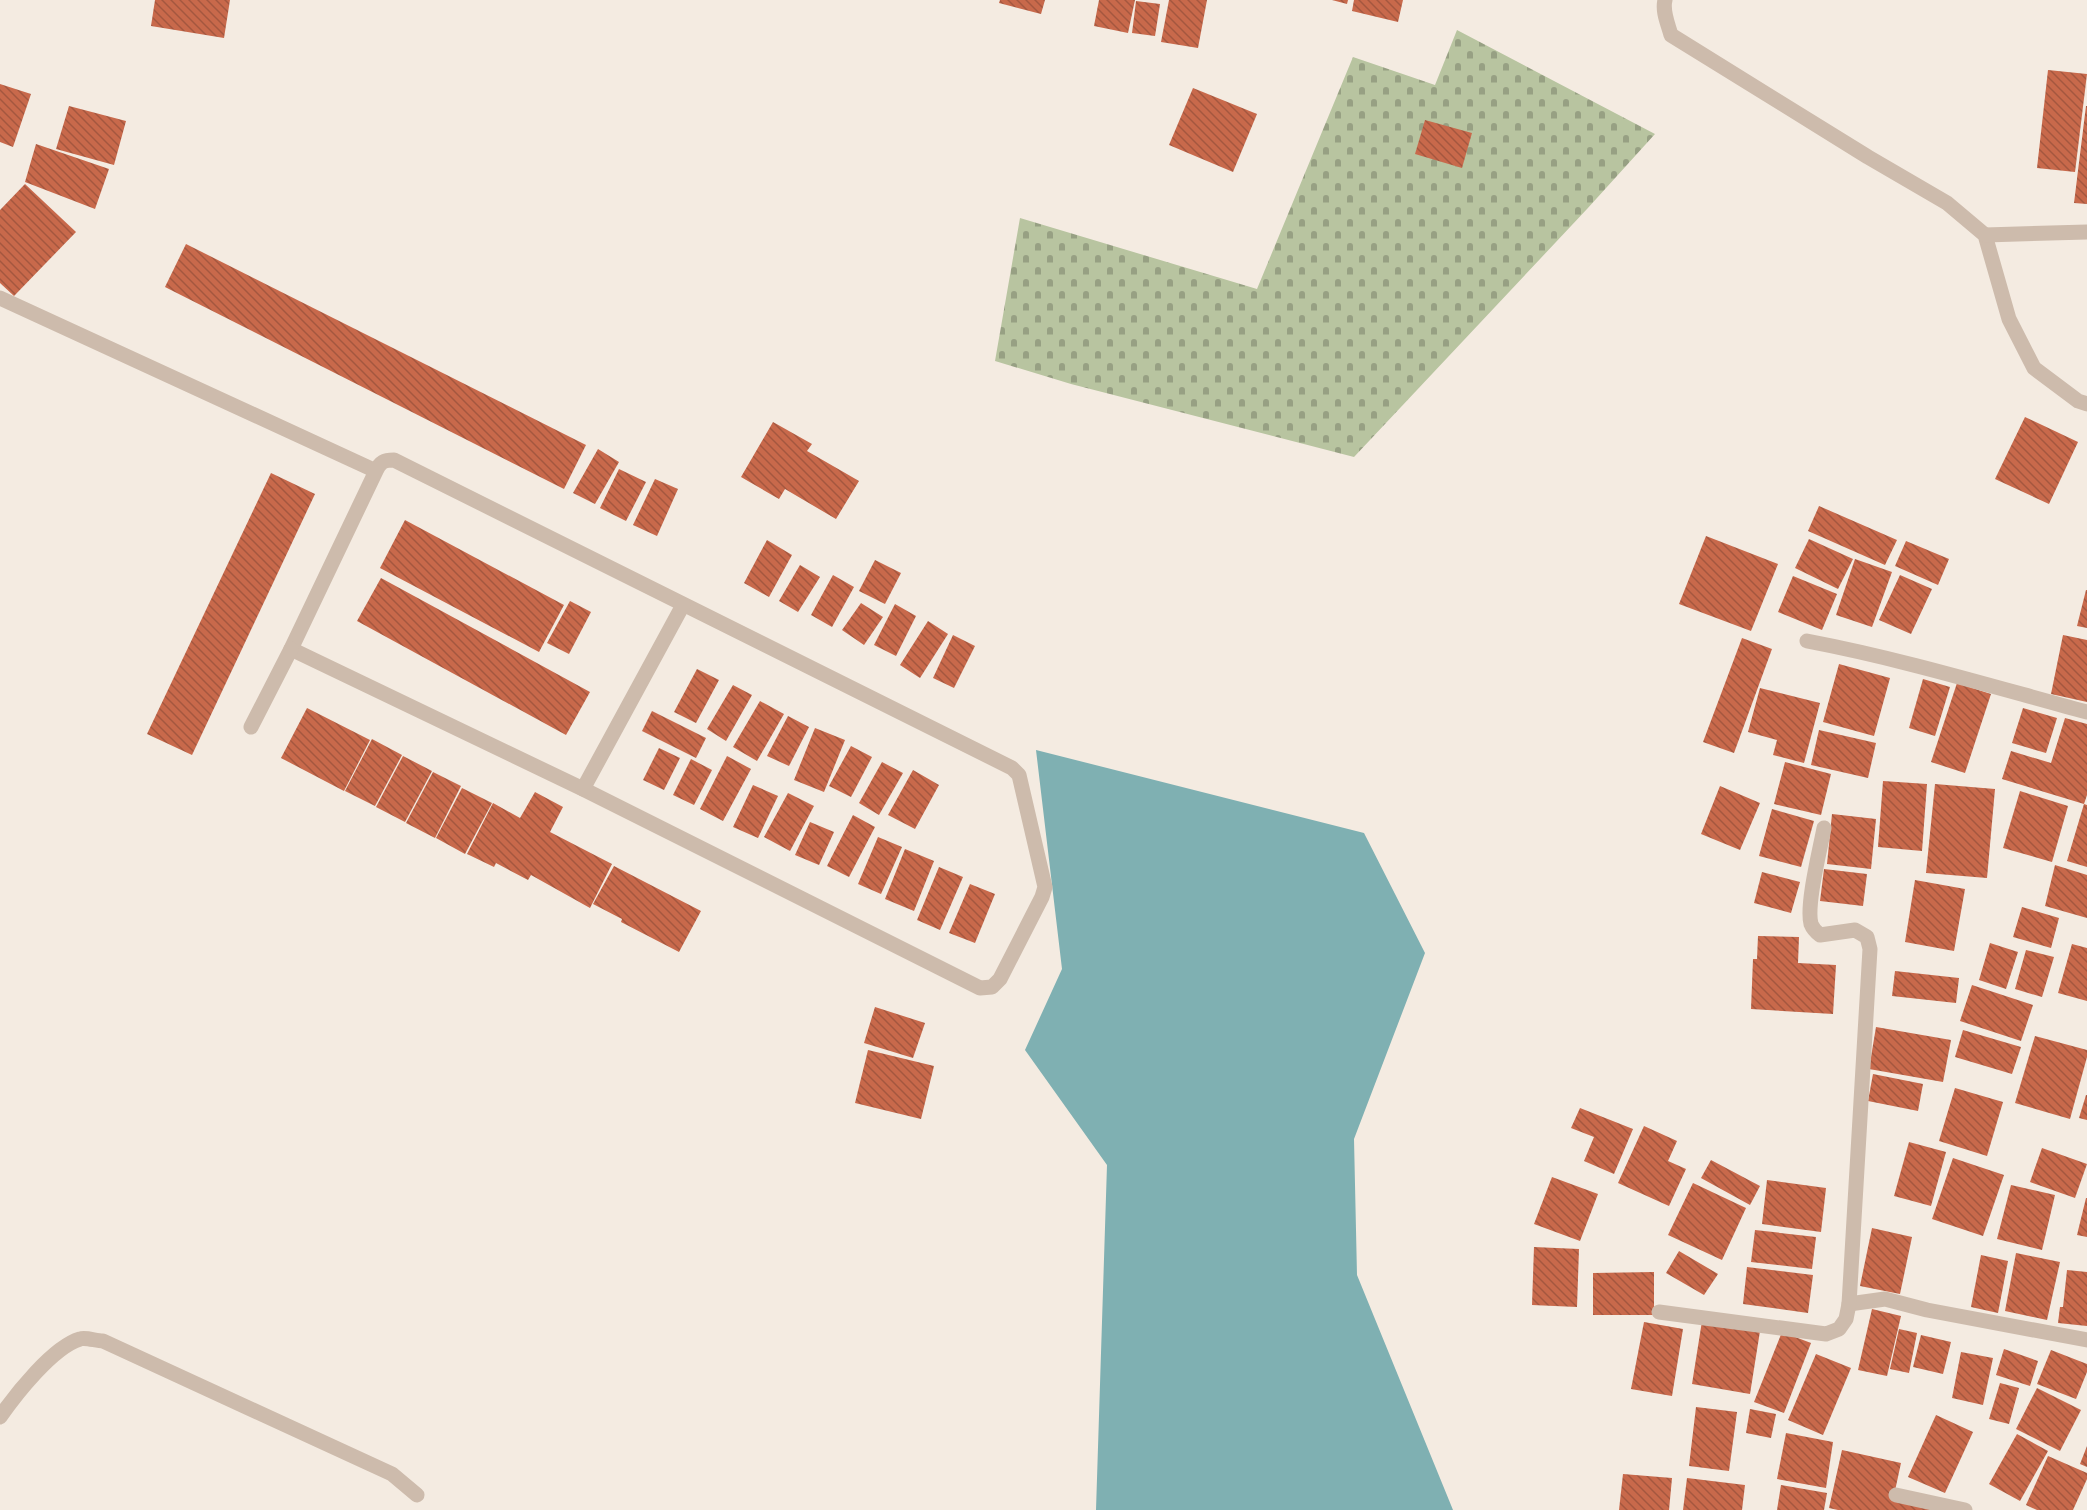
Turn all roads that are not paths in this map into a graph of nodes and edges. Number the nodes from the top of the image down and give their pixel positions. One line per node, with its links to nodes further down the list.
1 (1665, 0): 3 (street)
2 (2087, 232): 3 (street)
3 (1985, 235): 5 (street)
4 (0, 298): 6 (street)
5 (2087, 404)
6 (376, 471): 7 (street); 9 (street)
7 (683, 605): 12 (street); 12 (street)
8 (1807, 640): 10 (street)
9 (291, 650): 11 (street); 12 (street)
10 (2087, 712)
11 (251, 726)
12 (583, 789)
13 (1824, 828): 14 (street)
14 (1848, 1304): 15 (street); 16 (street)
15 (1659, 1312)
16 (2087, 1340)
17 (0, 1417): 18 (street)
18 (417, 1495)
19 (1896, 1495): 20 (street)
20 (1965, 1510)

